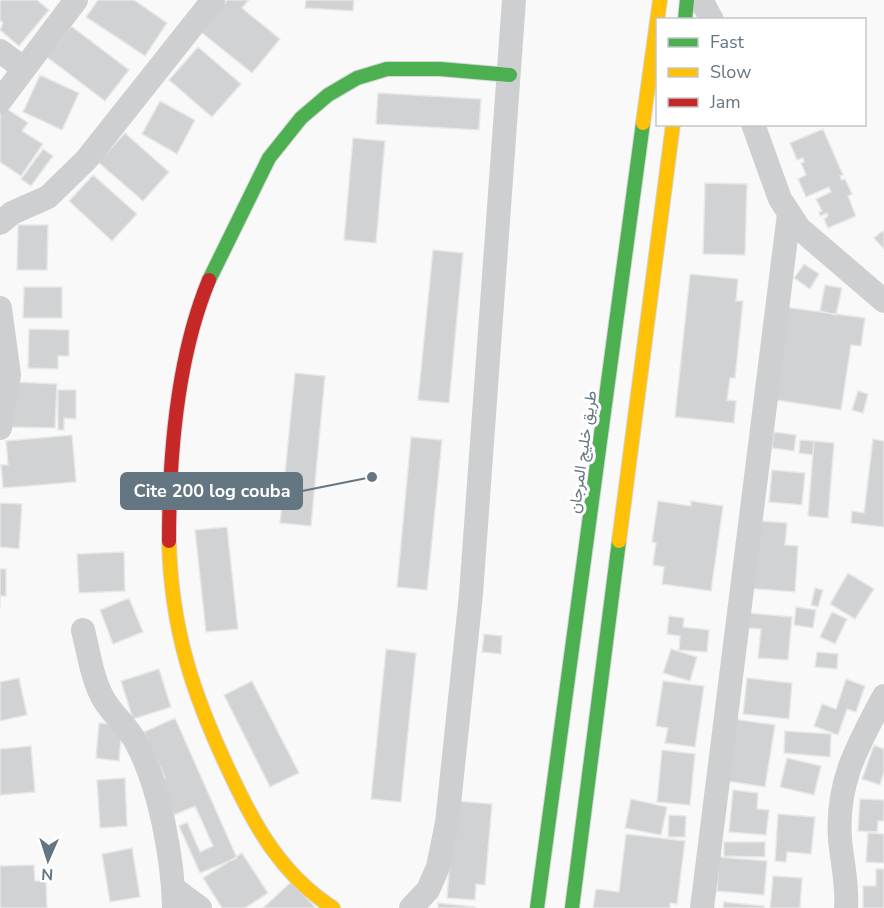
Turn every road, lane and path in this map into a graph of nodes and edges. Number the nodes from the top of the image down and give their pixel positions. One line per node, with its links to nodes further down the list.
1 (76, 0): 12 (street)
2 (213, 0): 18 (street)
3 (514, 0): 13 (street)
4 (660, 0): 7 (main road, طريق خليج المرجان)
5 (687, 0): 8 (main road)
6 (701, 0): 9 (street)
7 (658, 18)
8 (685, 18)
9 (711, 18)
10 (656, 30): 28 (main road, طريق خليج المرجان)
11 (0, 51): 12 (street)
12 (23, 68): 14 (street)
13 (510, 75): 26 (main road); 27 (street)
14 (0, 101)
15 (673, 126): 29 (main road)
16 (754, 126): 17 (street)
17 (789, 214): 19 (street); 30 (street)
18 (0, 223)
19 (884, 301)
20 (0, 308): 21 (street)
21 (0, 428)
22 (84, 630): 24 (street)
23 (884, 696): 31 (street)
24 (174, 898): 25 (street)
25 (200, 908)
26 (333, 908)
27 (411, 908)
28 (537, 908)
29 (572, 908)
30 (702, 908)
31 (846, 908)

